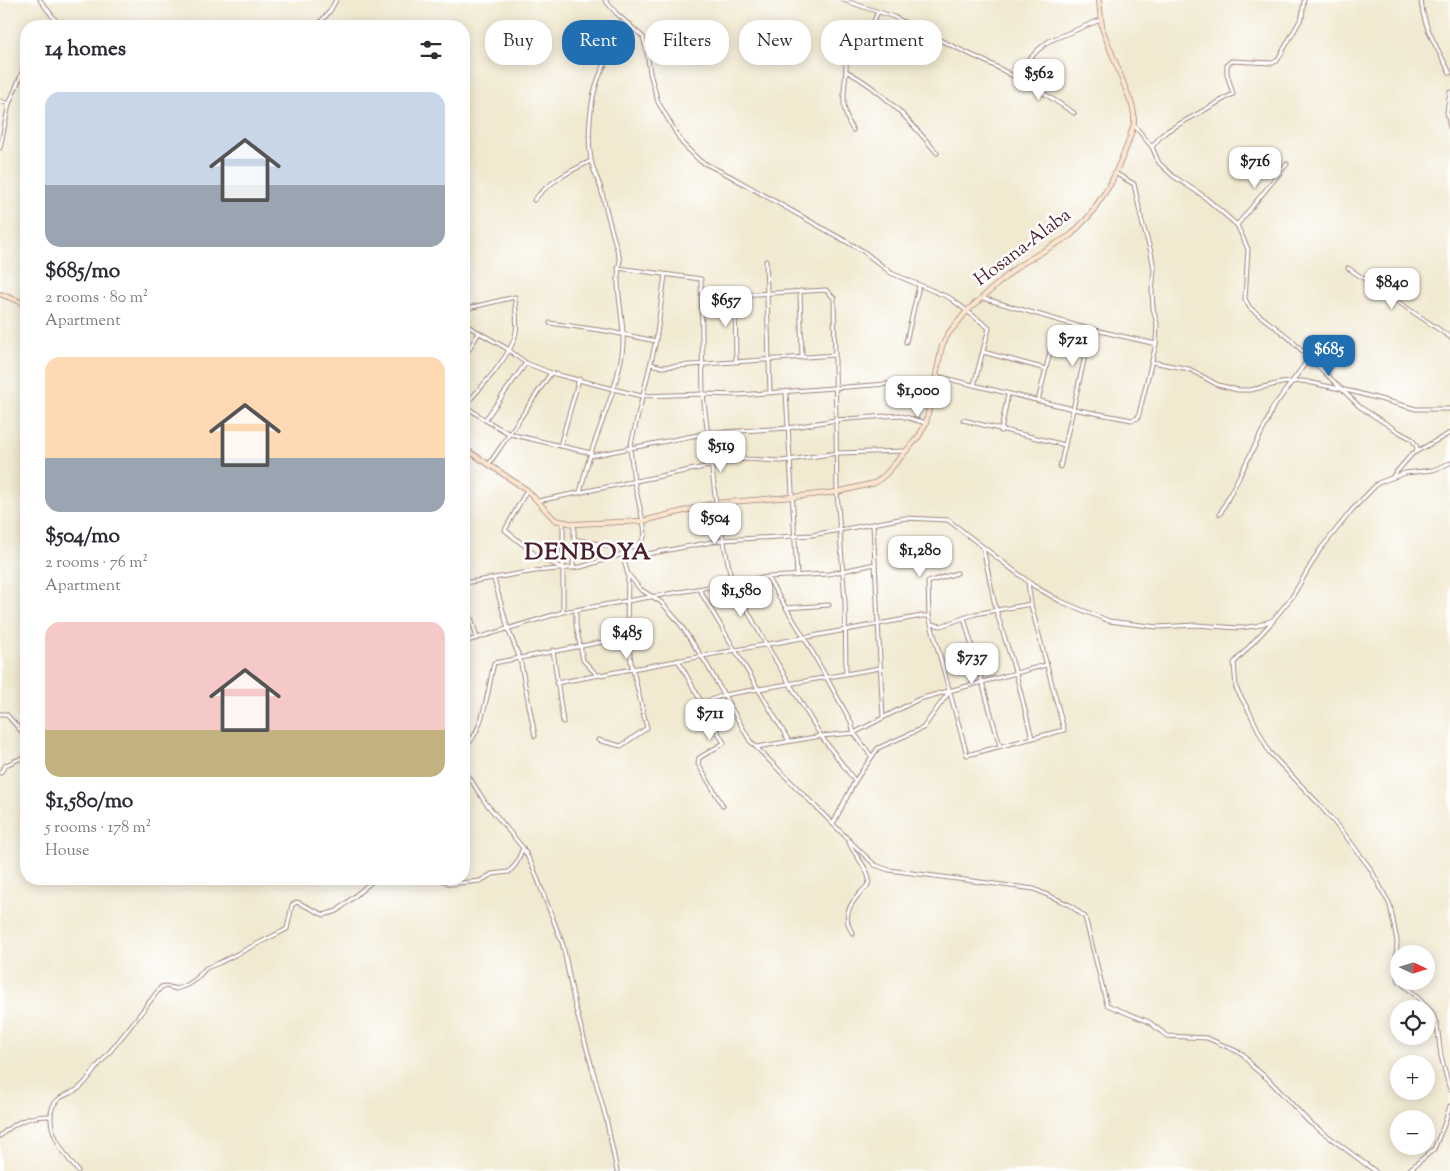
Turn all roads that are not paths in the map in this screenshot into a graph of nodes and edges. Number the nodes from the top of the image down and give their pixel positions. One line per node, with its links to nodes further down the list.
1 (40, 0): 9 (street)
2 (336, 0): 10 (street)
3 (605, 0): 11 (street)
4 (843, 0): 8 (street)
5 (1099, 0): 12 (main road, Hosana-Alaba)
6 (1304, 0): 29 (street)
7 (1421, 0): 19 (street)
8 (878, 12): 17 (street); 18 (street)
9 (55, 20)
10 (322, 20)
11 (625, 20)
12 (1100, 20): 18 (street); 25 (main road, Hosana-Alaba)
13 (635, 29): 14 (street)
14 (645, 44)
15 (606, 65): 31 (street)
16 (649, 65): 40 (street)
17 (846, 71): 27 (street); 30 (street)
18 (1017, 72): 24 (street)
19 (1450, 73)
20 (20, 77): 23 (street)
21 (1450, 92): 26 (street)
22 (0, 101): 23 (street)
23 (9, 104): 28 (street)
24 (1074, 113)
25 (1134, 124): 29 (street); 33 (main road, Hosana-Alaba)
26 (1450, 127)
27 (853, 130)
28 (0, 148)
29 (1152, 148): 35 (street)
30 (937, 153)
31 (591, 161): 34 (street); 37 (street)
32 (1287, 164): 35 (street)
33 (1115, 174): 46 (main road, Hosana-Alaba); 59 (street)
34 (534, 200)
35 (1237, 225): 65 (street)
36 (766, 262): 42 (street)
37 (618, 268): 39 (street); 55 (street)
38 (1348, 268): 56 (street)
39 (665, 275): 45 (street); 57 (street)
40 (919, 286): 49 (street); 58 (street)
41 (800, 291): 42 (street); 63 (street); 64 (street)
42 (767, 293): 44 (street); 66 (street)
43 (0, 294): 47 (main road)
44 (735, 295): 45 (street); 67 (street)
45 (702, 297): 71 (street)
46 (981, 298): 49 (main road, Hosana-Alaba); 51 (street)
47 (20, 302)
48 (470, 308): 61 (street)
49 (967, 311): 62 (street); 74 (main road, Hosana-Alaba)
50 (550, 323): 55 (street)
51 (1078, 326): 53 (street); 72 (street)
52 (470, 327): 54 (street)
53 (1091, 329): 59 (street); 90 (street)
54 (479, 332): 60 (street); 61 (street)
55 (624, 334): 57 (street); 80 (street)
56 (1450, 337)
57 (656, 341): 70 (street)
58 (906, 342)
59 (1156, 344): 68 (street)
60 (470, 347)
61 (508, 351): 69 (street); 87 (street)
62 (983, 352): 72 (street); 78 (street)
63 (835, 355): 64 (street); 79 (street)
64 (802, 357): 66 (street)
65 (1310, 357): 76 (street); 81 (street)
66 (769, 359): 67 (street); 83 (street)
67 (736, 361): 71 (street)
68 (1152, 362): 76 (street); 90 (street)
69 (526, 363): 73 (street); 92 (street)
70 (652, 364): 71 (street); 86 (street)
71 (703, 364): 84 (street)
72 (1046, 368): 88 (street)
73 (551, 373): 75 (street); 100 (street)
74 (935, 376): 77 (main road, Hosana-Alaba); 78 (street)
75 (579, 380): 80 (street); 102 (street)
76 (1293, 382): 81 (street); 122 (street)
77 (933, 385): 79 (street); 95 (main road, Hosana-Alaba)
78 (974, 385): 85 (street)
79 (835, 387): 82 (street); 93 (street)
80 (614, 388): 86 (street); 108 (street)
81 (1343, 390): 91 (street); 106 (street)
82 (786, 392): 83 (street); 96 (street)
83 (770, 393): 84 (street)
84 (703, 394): 86 (street); 98 (street)
85 (1008, 394): 88 (street); 97 (street)
86 (641, 396): 103 (street)
87 (470, 398)
88 (1038, 401): 90 (street)
89 (470, 409): 92 (street)
90 (1073, 409): 101 (street)
91 (1450, 409)
92 (485, 420): 100 (street)
93 (836, 420): 95 (street); 96 (street); 107 (street)
94 (963, 420): 97 (street)
95 (926, 423): 104 (main road, Hosana-Alaba)
96 (788, 428): 98 (street); 109 (street)
97 (1001, 430): 101 (street)
98 (708, 433): 103 (street); 112 (street)
99 (1450, 433): 106 (street)
100 (510, 434): 102 (street); 110 (street)
101 (1065, 445): 113 (street)
102 (560, 446): 108 (street)
103 (630, 448): 108 (street); 115 (street)
104 (906, 451): 107 (street); 117 (main road, Hosana-Alaba)
105 (470, 452): 110 (main road)
106 (1416, 452): 114 (street)
107 (837, 453): 109 (street); 117 (street)
108 (590, 455): 118 (street)
109 (790, 460): 112 (street); 119 (street)
110 (488, 464): 116 (main road)
111 (1450, 464): 114 (street)
112 (712, 465): 115 (street); 121 (street)
113 (1060, 467)
114 (1392, 477): 159 (street)
115 (634, 481): 118 (street); 123 (street)
116 (527, 490): 120 (main road); 136 (street)
117 (837, 492): 119 (main road, Hosana-Alaba); 127 (street)
118 (580, 493): 120 (street)
119 (792, 498): 121 (main road, Hosana-Alaba); 128 (street)
120 (537, 501): 124 (main road)
121 (716, 503): 123 (main road, Hosana-Alaba); 130 (street)
122 (1220, 514)
123 (643, 521): 125 (main road, Hosana-Alaba); 131 (street)
124 (563, 523): 125 (main road, Hosana-Alaba); 136 (street)
125 (574, 524): 129 (street)
126 (873, 524): 127 (street); 132 (street); 135 (street)
127 (840, 530): 128 (street); 138 (street)
128 (795, 536): 130 (street); 141 (street)
129 (574, 540): 133 (street); 137 (street)
130 (723, 540): 131 (street); 146 (street)
131 (640, 545): 133 (street)
132 (983, 547): 144 (street); 154 (street)
133 (623, 549): 134 (street)
134 (623, 554): 137 (street); 140 (street)
135 (875, 564): 138 (street); 161 (street)
136 (563, 568): 137 (street); 143 (street); 155 (street)
137 (574, 568)
138 (843, 571): 141 (street); 163 (street)
139 (958, 573): 157 (street)
140 (628, 574): 148 (street); 149 (street)
141 (798, 576): 142 (street)
142 (766, 577): 146 (street); 152 (street)
143 (494, 579): 145 (street); 162 (street)
144 (1028, 581): 150 (street); 159 (street)
145 (470, 582)
146 (732, 583): 147 (street); 168 (street)
147 (699, 589): 148 (street); 171 (street)
148 (652, 597): 149 (street); 172 (street)
149 (629, 601): 153 (street); 164 (street)
150 (1031, 604): 154 (street); 175 (street)
151 (829, 605): 152 (street)
152 (786, 608): 165 (street)
153 (576, 610): 155 (street); 169 (street)
154 (996, 610): 158 (street); 179 (street)
155 (563, 612): 162 (street)
156 (470, 614): 166 (street)
157 (929, 616): 160 (street); 161 (street)
158 (964, 618): 160 (street); 183 (street)
159 (1273, 620): 214 (street)
160 (931, 624): 186 (street)
161 (878, 625): 163 (street); 177 (street)
162 (508, 629): 166 (street); 173 (street)
163 (845, 631): 165 (street); 178 (street)
164 (628, 637): 169 (street); 176 (street)
165 (804, 637): 168 (street); 181 (street)
166 (477, 638): 167 (street)
167 (470, 640)
168 (766, 644): 171 (street); 184 (street)
169 (579, 646): 170 (street); 180 (street)
170 (553, 650): 173 (street); 182 (street)
171 (736, 650): 172 (street); 185 (street)
172 (701, 656): 174 (street); 187 (street)
173 (519, 657): 194 (street); 199 (street)
174 (678, 660): 176 (street); 188 (street)
175 (1046, 665): 179 (street); 196 (street)
176 (633, 668): 180 (street); 197 (street)
177 (880, 668): 178 (street); 190 (street)
178 (846, 674): 181 (street)
179 (1016, 674): 183 (street); 196 (street)
180 (598, 675): 182 (street)
181 (826, 678): 184 (street); 193 (street)
182 (556, 683): 191 (street)
183 (981, 683): 186 (street); 200 (street)
184 (790, 684): 185 (street); 195 (street)
185 (759, 689): 187 (street); 198 (street)
186 (950, 691): 190 (street); 200 (street); 202 (street)
187 (724, 695): 188 (street); 201 (street)
188 (702, 703): 207 (street)
189 (0, 714): 192 (street)
190 (883, 718): 193 (street)
191 (563, 722)
192 (20, 731)
193 (854, 733): 195 (street); 202 (street)
194 (535, 736)
195 (821, 736): 198 (street); 206 (street)
196 (1032, 738): 200 (street)
197 (598, 740)
198 (789, 740): 201 (street)
199 (470, 742)
200 (1000, 746)
201 (756, 747): 208 (street)
202 (872, 757): 206 (street)
203 (20, 759): 204 (street)
204 (0, 772)
205 (470, 778): 210 (street)
206 (855, 781): 208 (street)
207 (723, 806)
208 (832, 824): 209 (street)
209 (849, 841): 213 (street); 220 (street)
210 (524, 848): 211 (street); 219 (street)
211 (470, 882)
212 (368, 885): 216 (street)
213 (853, 934)
214 (1450, 1090)
215 (1450, 1106): 221 (street)
216 (51, 1116): 217 (street); 218 (street)
217 (0, 1136)
218 (78, 1171)
219 (617, 1171)
220 (1375, 1171)
221 (1408, 1171)

